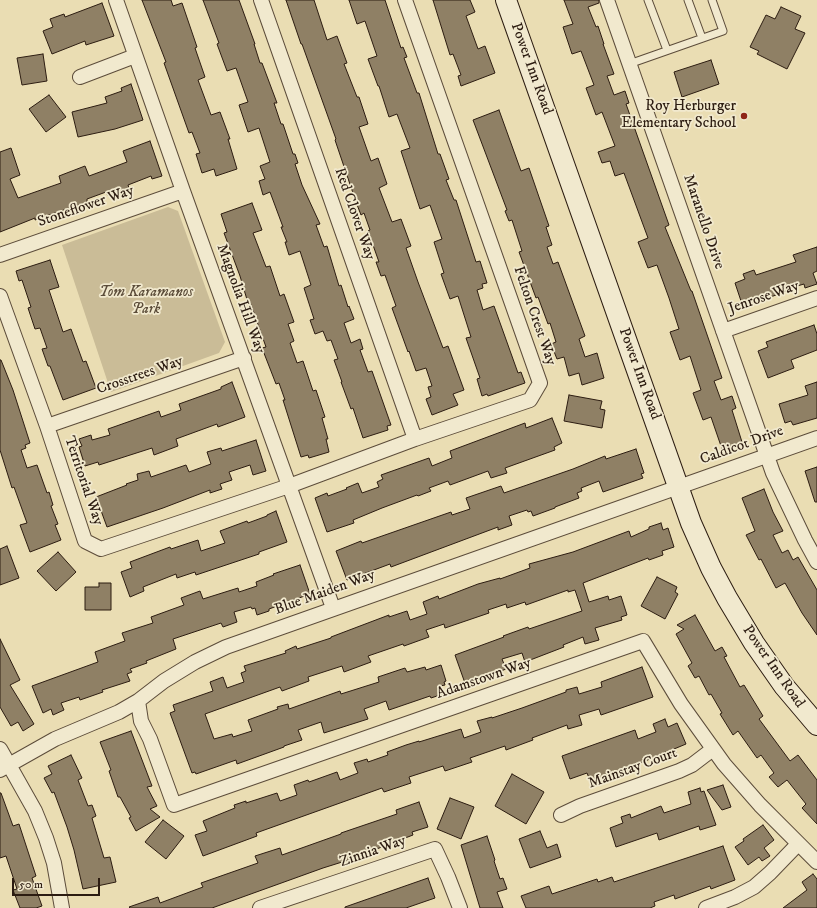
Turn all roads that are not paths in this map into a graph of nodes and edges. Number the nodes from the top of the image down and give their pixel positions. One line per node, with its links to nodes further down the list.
1 (116, 0): 11 (street, Magnolia Hill Way)
2 (261, 0): 22 (street, Red Clover Way)
3 (405, 0): 22 (street, Felton Crest Way)
4 (506, 0): 25 (main road, Power Inn Road)
5 (607, 0): 12 (street, Maranello Drive)
6 (648, 0): 10 (lane)
7 (688, 0): 9 (lane)
8 (712, 0): 9 (lane)
9 (702, 38): 10 (lane)
10 (667, 50): 12 (lane)
11 (135, 56): 13 (street); 14 (street, Magnolia Hill Way)
12 (629, 64): 18 (street, Maranello Drive)
13 (80, 77)
14 (183, 191): 15 (street, Stoneflower Way); 19 (street, Magnolia Hill Way)
15 (0, 255)
16 (0, 296): 20 (street, Territorial Way)
17 (817, 298): 18 (street, Jenrose Way)
18 (723, 331): 23 (street, Maranello Drive)
19 (244, 358): 20 (street, Crosstrees Way); 24 (street, Magnolia Hill Way)
20 (47, 426): 24 (street, Territorial Way)
21 (817, 438): 23 (street, Caldicot Drive)
22 (415, 439): 24 (street, Felton Crest Way)
23 (767, 456): 25 (street, Caldicot Drive); 26 (street, Maranello Drive)
24 (289, 486): 27 (street, Magnolia Hill Way)
25 (679, 487): 27 (street, Blue Maiden Way); 29 (main road, Power Inn Road)
26 (817, 562)
27 (333, 608): 28 (street, Blue Maiden Way)
28 (138, 701): 31 (street, Adamstown Way); 32 (street, Blue Maiden Way)
29 (817, 725)
30 (0, 749): 32 (street)
31 (713, 749): 33 (street, Mainstay Court); 34 (street, Adamstown Way)
32 (4, 767): 36 (street)
33 (561, 815)
34 (798, 844): 35 (street, Adamstown Way); 39 (street)
35 (817, 862)
36 (62, 908)
37 (260, 908): 38 (street, Zinnia Way)
38 (460, 908)
39 (706, 908)

